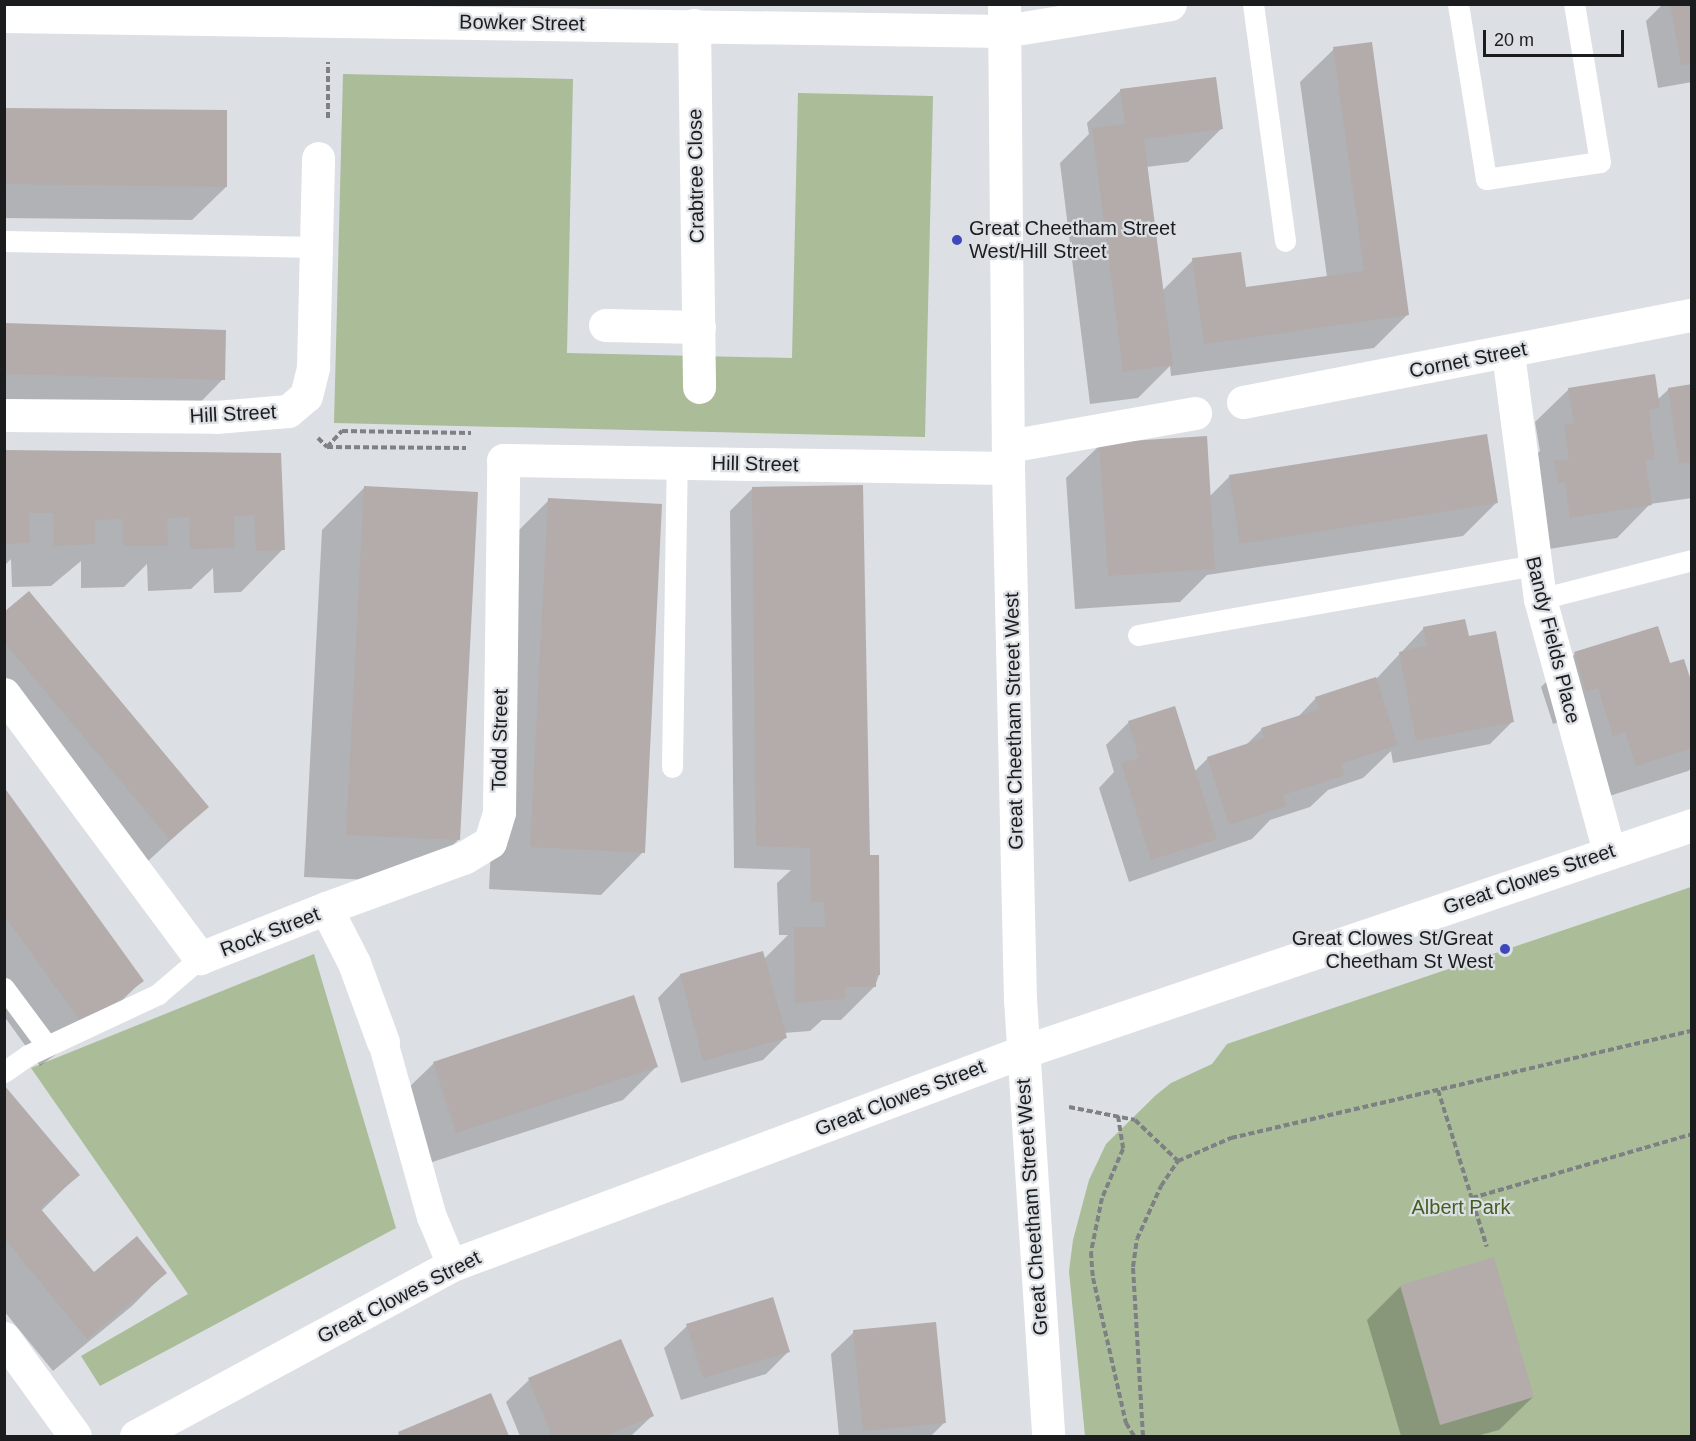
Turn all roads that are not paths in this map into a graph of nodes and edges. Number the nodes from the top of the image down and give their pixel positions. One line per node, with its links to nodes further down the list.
1 (1170, 4): 6 (main road, Bowker Street)
2 (1253, 4): 10 (lane)
3 (1458, 4): 4 (lane)
4 (1574, 4)
5 (4, 16): 7 (main road, Bowker Street)
6 (1004, 18): 7 (main road, Bowker Street); 20 (main road, Great Cheetham Street West)
7 (694, 25): 14 (main road, Crabtree Close)
8 (318, 158): 11 (main road, Hill Street)
9 (4, 241): 11 (lane)
10 (1285, 241)
11 (318, 247): 19 (main road, Hill Street)
12 (1692, 315): 15 (main road, Cornet Street)
13 (605, 325): 14 (main road)
14 (699, 327): 16 (main road, Crabtree Close)
15 (1509, 353): 17 (main road, Cornet Street); 24 (main road, Bandy Fields Place)
16 (699, 387)
17 (1243, 402)
18 (1195, 413): 20 (main road)
19 (4, 415)
20 (1008, 457): 22 (main road, Hill Street); 36 (main road, Great Cheetham Street West)
21 (502, 460): 22 (main road, Hill Street); 31 (main road, Todd Street)
22 (677, 463): 28 (lane)
23 (1692, 560): 25 (lane)
24 (1533, 565): 25 (main road, Bandy Fields Place); 26 (lane)
25 (1540, 599): 30 (main road, Bandy Fields Place)
26 (1137, 635)
27 (4, 694): 32 (main road, Rock Street)
28 (672, 766)
29 (1692, 825): 30 (main road, Great Clowes Street)
30 (1609, 852): 36 (main road, Great Clowes Street)
31 (326, 908): 32 (main road, Rock Street); 34 (main road, Rock Street)
32 (200, 958): 35 (lane)
33 (4, 988): 35 (lane)
34 (383, 1042): 38 (street, Rock Street)
35 (47, 1046): 37 (lane)
36 (1022, 1052): 38 (main road, Great Clowes Street); 42 (main road, Great Cheetham Street West)
37 (4, 1072)
38 (452, 1265): 41 (main road, Great Clowes Street)
39 (4, 1338): 40 (main road)
40 (75, 1437)
41 (136, 1437)
42 (1048, 1437)

